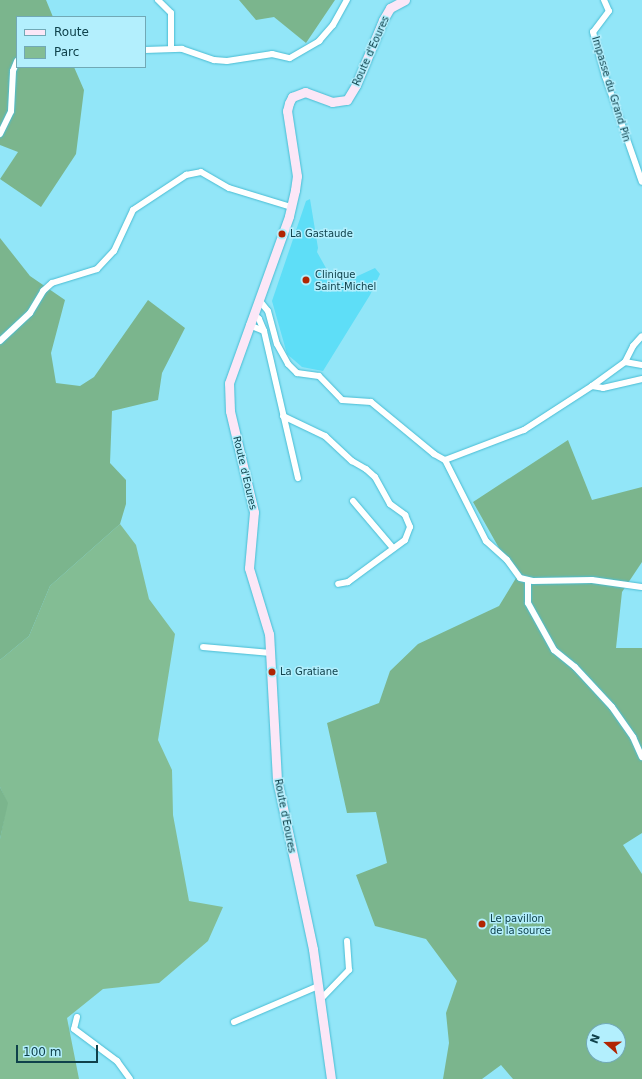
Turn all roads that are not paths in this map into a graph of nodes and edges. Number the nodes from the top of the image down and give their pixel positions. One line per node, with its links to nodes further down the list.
1 (158, 0): 5 (street)
2 (347, 0): 5 (street)
3 (405, 0): 10 (street, Route d'Eoures)
4 (604, 0): 9 (street, Impasse du Grand Pin)
5 (171, 48): 6 (street)
6 (146, 50)
7 (16, 63): 8 (street)
8 (0, 134)
9 (642, 182)
10 (291, 207): 11 (street, Route d'Eoures); 16 (street)
11 (259, 300): 12 (street, Route d'Eoures); 22 (street)
12 (254, 314): 13 (street, Route d'Eoures); 14 (street)
13 (249, 325): 14 (street); 30 (street, Route d'Eoures)
14 (264, 331): 21 (street)
15 (642, 336): 17 (street)
16 (0, 341)
17 (625, 362): 18 (street); 20 (street)
18 (642, 365)
19 (642, 379): 20 (street)
20 (592, 386): 22 (street)
21 (283, 416): 23 (street); 25 (street)
22 (445, 460): 26 (street)
23 (298, 478)
24 (353, 501): 25 (street)
25 (393, 548): 27 (street)
26 (528, 581): 28 (street); 31 (street)
27 (338, 584)
28 (642, 587)
29 (203, 647): 30 (street)
30 (271, 653): 33 (street, Route d'Eoures)
31 (642, 757)
32 (348, 941): 34 (street)
33 (318, 986): 34 (street, Route d'Eoures); 36 (street)
34 (320, 1000): 38 (street, Route d'Eoures)
35 (77, 1017): 37 (street)
36 (234, 1022)
37 (130, 1079)
38 (331, 1079)

